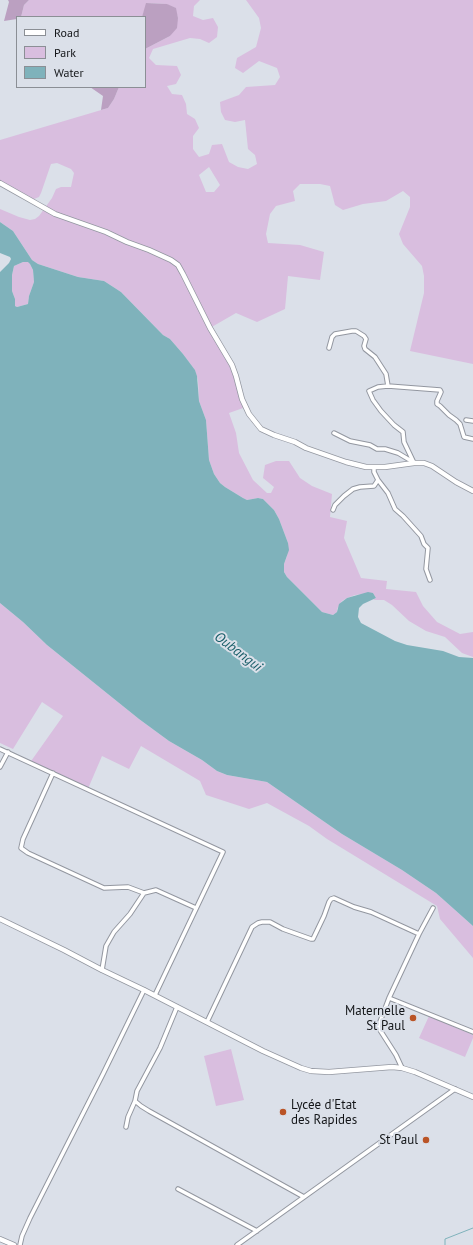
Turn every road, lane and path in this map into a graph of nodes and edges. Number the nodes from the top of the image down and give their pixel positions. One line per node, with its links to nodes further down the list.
1 (0, 183): 9 (main road)
2 (329, 348): 3 (street)
3 (388, 386): 7 (street); 8 (street)
4 (466, 420): 5 (street)
5 (473, 421)
6 (334, 433): 8 (street)
7 (473, 440)
8 (414, 463): 9 (main road); 11 (main road)
9 (374, 468): 10 (street)
10 (378, 480): 12 (street); 13 (street)
11 (473, 491)
12 (333, 510)
13 (430, 580)
14 (0, 749): 15 (street)
15 (8, 752): 16 (street); 17 (street)
16 (0, 767)
17 (53, 773): 18 (street); 19 (street)
18 (144, 893): 19 (street); 23 (street)
19 (196, 908): 25 (street)
20 (433, 908): 22 (street)
21 (0, 919): 23 (main road)
22 (419, 934): 26 (street); 28 (street)
23 (102, 970): 24 (main road)
24 (144, 990): 25 (main road); 40 (street)
25 (155, 995): 27 (main road)
26 (389, 998): 29 (street); 30 (street)
27 (177, 1006): 28 (main road); 33 (street)
28 (207, 1022): 30 (main road)
29 (473, 1032)
30 (402, 1068): 31 (main road)
31 (455, 1089): 32 (main road); 36 (street)
32 (473, 1097)
33 (136, 1100): 34 (street); 36 (street)
34 (126, 1127)
35 (178, 1189): 37 (street)
36 (304, 1197): 37 (street)
37 (257, 1231): 41 (street)
38 (0, 1239): 39 (main road)
39 (14, 1245)
40 (20, 1245)
41 (237, 1245)

